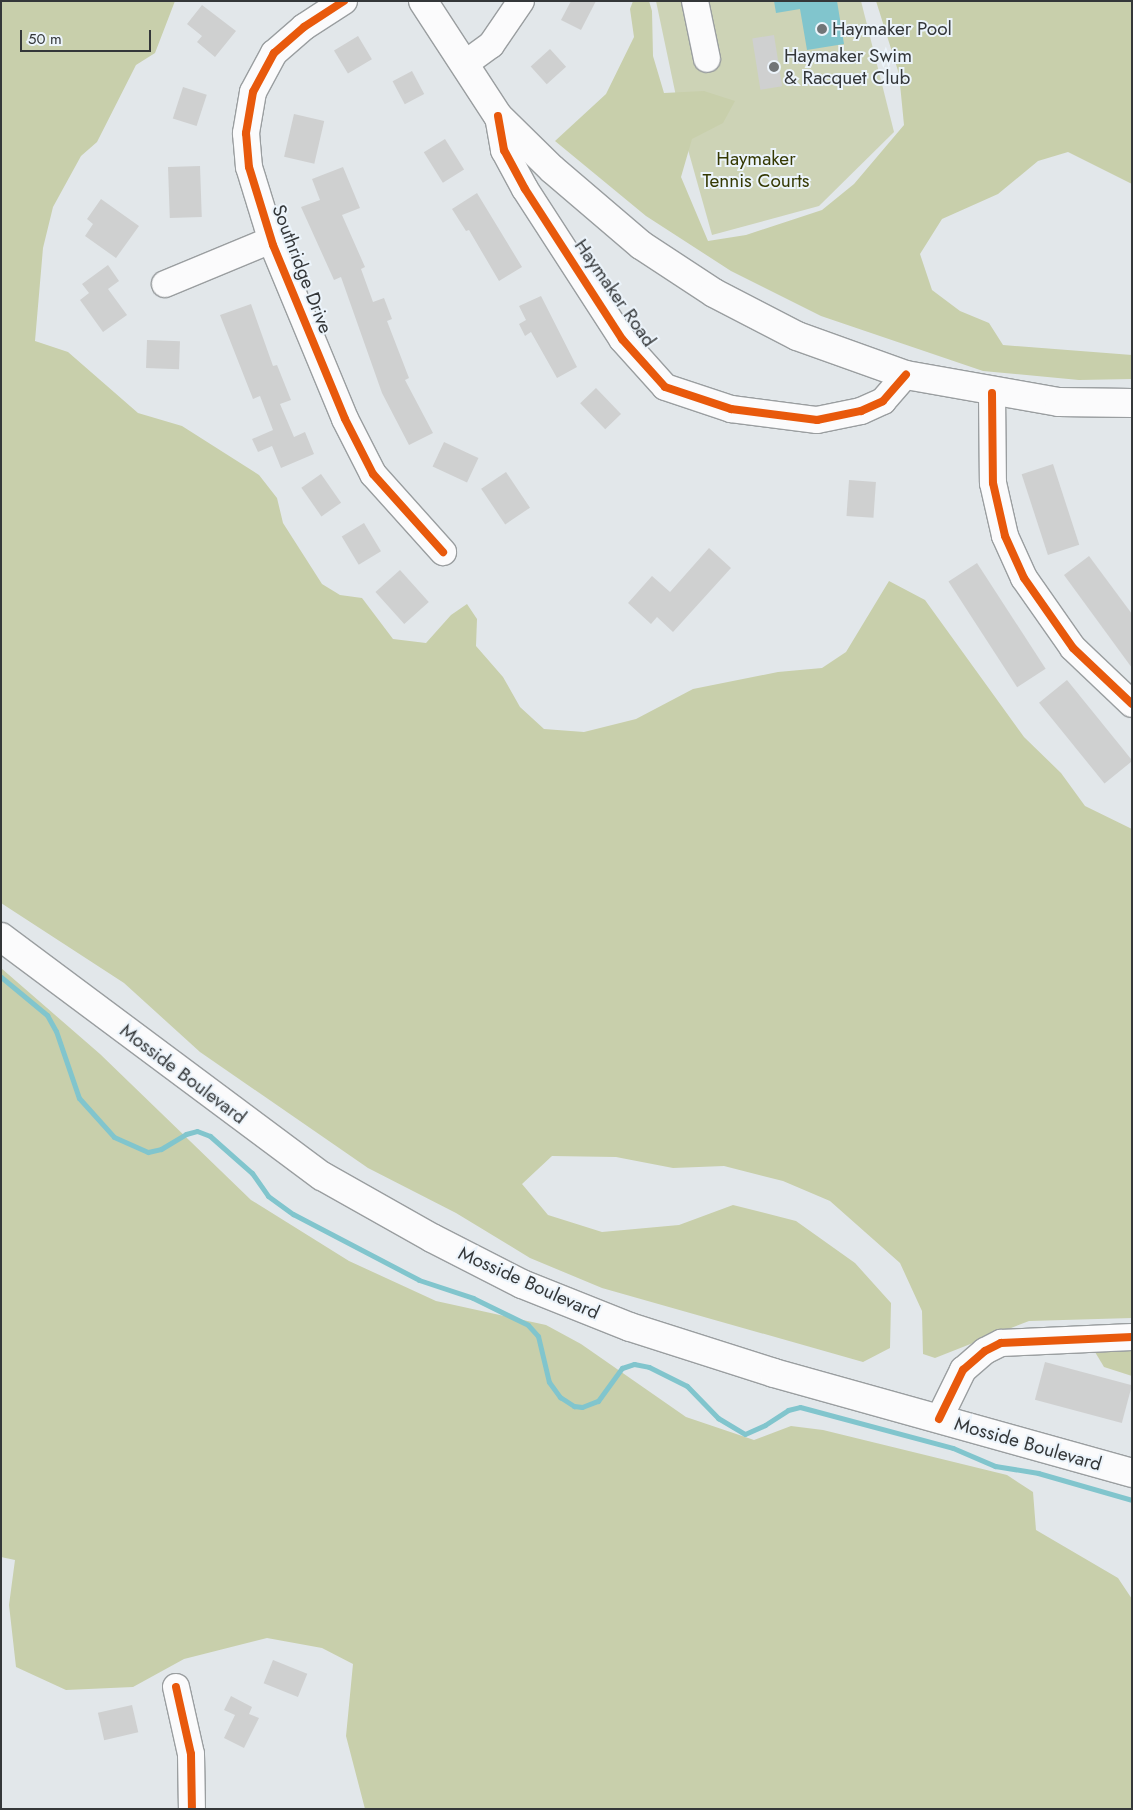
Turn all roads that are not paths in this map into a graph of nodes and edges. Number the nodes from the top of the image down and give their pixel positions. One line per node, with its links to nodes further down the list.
1 (344, 1): 8 (street, Southridge Drive)
2 (423, 1): 6 (main road, Haymaker Road)
3 (521, 1): 6 (street)
4 (695, 1): 5 (street)
5 (707, 59)
6 (466, 63): 7 (main road, Haymaker Road)
7 (498, 116): 10 (main road, Haymaker Road); 10 (street, Haymaker Road)
8 (272, 240): 9 (street); 13 (street, Southridge Drive)
9 (164, 284)
10 (906, 376): 11 (main road, Haymaker Road)
11 (992, 393): 12 (main road, Haymaker Road); 14 (street)
12 (1132, 403)
13 (443, 552)
14 (1132, 704)
15 (1, 937): 17 (main road, Mosside Boulevard)
16 (1132, 1337): 17 (street)
17 (939, 1419): 18 (main road, Mosside Boulevard)
18 (1132, 1473)
19 (176, 1687): 20 (street)
20 (192, 1809)

